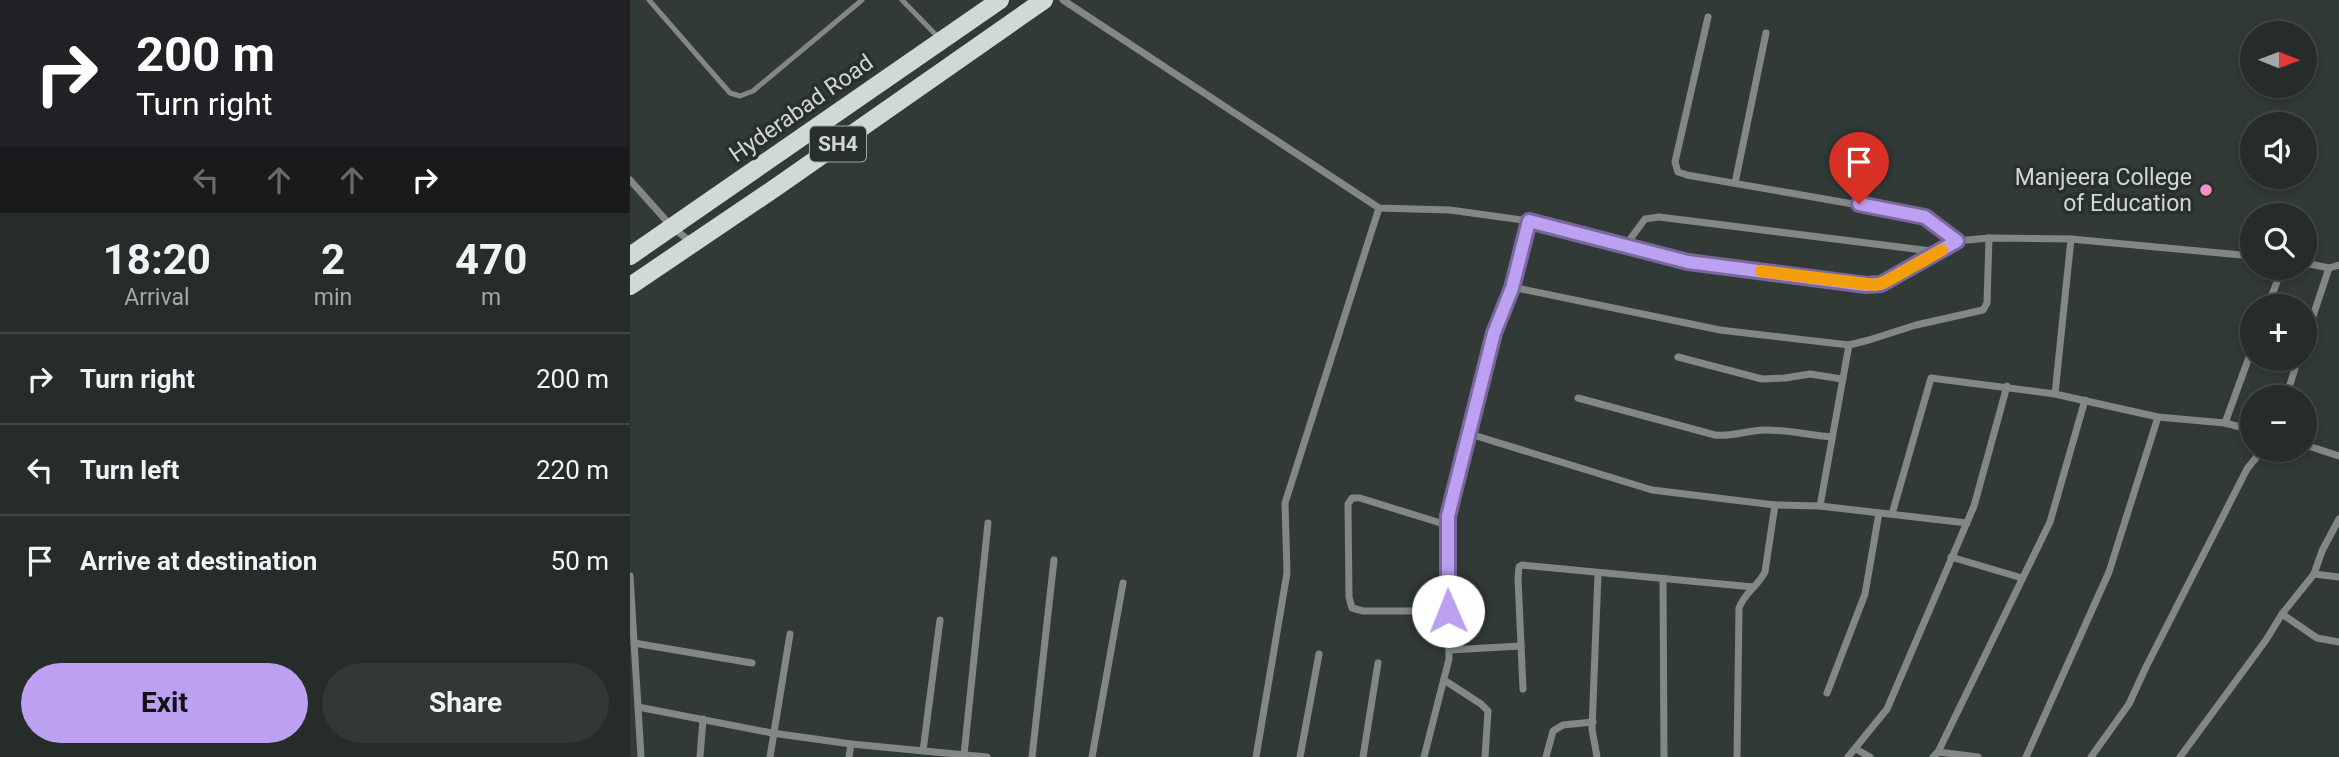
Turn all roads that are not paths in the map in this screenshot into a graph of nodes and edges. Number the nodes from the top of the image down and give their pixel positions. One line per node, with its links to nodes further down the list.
1 (649, 0): 2 (lane)
2 (862, 0)
3 (902, 0): 9 (lane)
4 (1000, 0): 9 (main road, Hyderabad Road / SH4)
5 (1044, 0): 18 (main road, SH4)
6 (1063, 0): 12 (street)
7 (1708, 17): 11 (street)
8 (1766, 33): 11 (street)
9 (941, 40): 14 (main road, Hyderabad Road / SH4)
10 (630, 180): 14 (street)
11 (1735, 183): 17 (street)
12 (1379, 208): 13 (street); 94 (street)
13 (1529, 221): 19 (street); 27 (street)
14 (672, 227): 18 (street); 22 (main road, Hyderabad Road / SH4)
15 (1989, 237): 16 (street); 17 (street); 29 (street)
16 (2071, 239): 21 (street); 34 (street)
17 (1957, 241): 20 (street)
18 (692, 244): 26 (main road, SH4)
19 (1625, 246): 20 (street); 20 (street)
20 (1939, 252)
21 (2240, 255)
22 (630, 256)
23 (2339, 265): 25 (street)
24 (2317, 266): 25 (street)
25 (2329, 268): 28 (street)
26 (630, 286)
27 (1512, 288): 29 (street); 40 (street)
28 (2317, 304)
29 (1849, 345): 32 (street)
30 (1678, 357): 32 (street)
31 (2244, 371): 38 (street)
32 (1843, 379): 41 (street)
33 (2007, 386): 34 (street); 48 (street); 51 (street)
34 (2055, 394): 36 (street)
35 (1578, 398): 41 (street)
36 (2085, 401): 37 (street); 59 (street)
37 (2158, 417): 38 (street); 107 (street)
38 (2225, 423): 39 (street)
39 (2240, 427)
40 (1470, 434): 45 (street); 52 (street)
41 (1832, 438): 46 (street)
42 (2317, 449): 43 (street)
43 (2339, 456)
44 (2253, 462): 108 (street)
45 (1775, 505): 46 (street); 62 (street)
46 (1819, 506): 47 (street)
47 (1879, 513): 48 (street); 76 (street)
48 (1892, 514): 51 (street)
49 (2339, 519): 56 (street)
50 (988, 523): 86 (street)
51 (1966, 523): 53 (street)
52 (1447, 525): 63 (street); 63 (street)
53 (1951, 557): 59 (street); 82 (street)
54 (1054, 560): 92 (street)
55 (1598, 573): 60 (street); 69 (street); 79 (street)
56 (2314, 574): 58 (street); 64 (street)
57 (630, 576): 68 (street)
58 (2339, 577)
59 (2022, 578): 85 (street)
60 (1663, 579): 62 (street); 101 (street)
61 (1123, 583): 93 (street)
62 (1753, 587): 102 (street)
63 (1448, 611): 70 (street)
64 (2282, 614): 67 (street); 109 (street)
65 (940, 620): 83 (street)
66 (790, 634): 80 (street)
67 (2339, 642)
68 (634, 643): 72 (street); 77 (street)
69 (1521, 646): 70 (street); 75 (street)
70 (1449, 650): 74 (street)
71 (1319, 654): 95 (street)
72 (752, 663)
73 (1378, 663): 96 (street)
74 (1444, 680): 97 (street); 98 (street)
75 (1523, 689)
76 (1828, 692)
77 (638, 706): 78 (street); 87 (street)
78 (704, 719): 80 (street); 88 (street)
79 (1593, 722): 99 (street); 100 (street)
80 (772, 733): 81 (street); 89 (street)
81 (851, 744): 84 (street); 90 (street)
82 (1856, 749): 103 (street); 104 (street)
83 (923, 751): 84 (street); 86 (street)
84 (914, 754)
85 (1936, 754): 105 (street)
86 (964, 755): 91 (street)
87 (641, 757)
88 (700, 757)
89 (770, 757)
90 (849, 757)
91 (987, 757)
92 (1032, 757)
93 (1092, 757)
94 (1256, 757)
95 (1300, 757)
96 (1363, 757)
97 (1424, 757)
98 (1485, 757)
99 (1546, 757)
100 (1597, 757)
101 (1664, 757)
102 (1737, 757)
103 (1848, 757)
104 (1870, 757)
105 (1972, 757): 106 (street)
106 (1978, 757)
107 (2026, 757)
108 (2091, 757)
109 (2180, 757)

